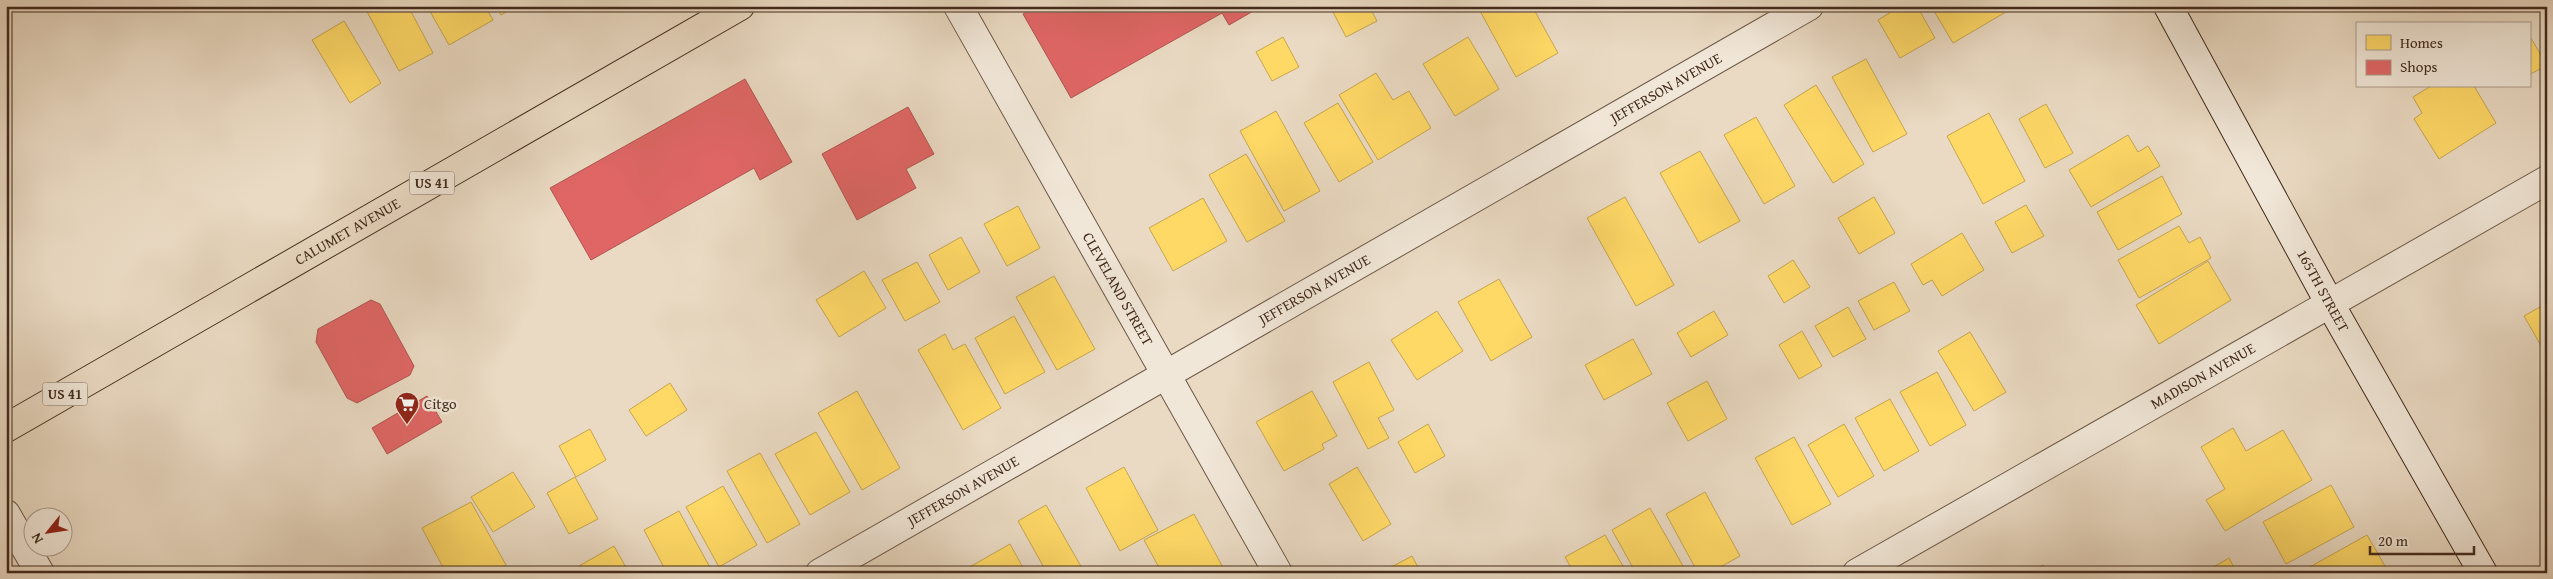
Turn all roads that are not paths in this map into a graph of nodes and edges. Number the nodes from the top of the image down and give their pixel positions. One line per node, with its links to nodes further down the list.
1 (740, 6): 8 (main road, CALUMET AVENUE / US 41)
2 (958, 6): 7 (street, CLEVELAND STREET)
3 (1809, 6): 7 (street, JEFFERSON AVENUE)
4 (2168, 6): 6 (street, 165TH STREET)
5 (2547, 180): 6 (street, MADISON AVENUE)
6 (2330, 304): 13 (street, MADISON AVENUE); 14 (street, 165TH STREET)
7 (1166, 375): 11 (street, JEFFERSON AVENUE); 12 (street, CLEVELAND STREET)
8 (6, 428)
9 (6, 514): 10 (street)
10 (40, 573)
11 (820, 573)
12 (1278, 573)
13 (1858, 573)
14 (2483, 573)

